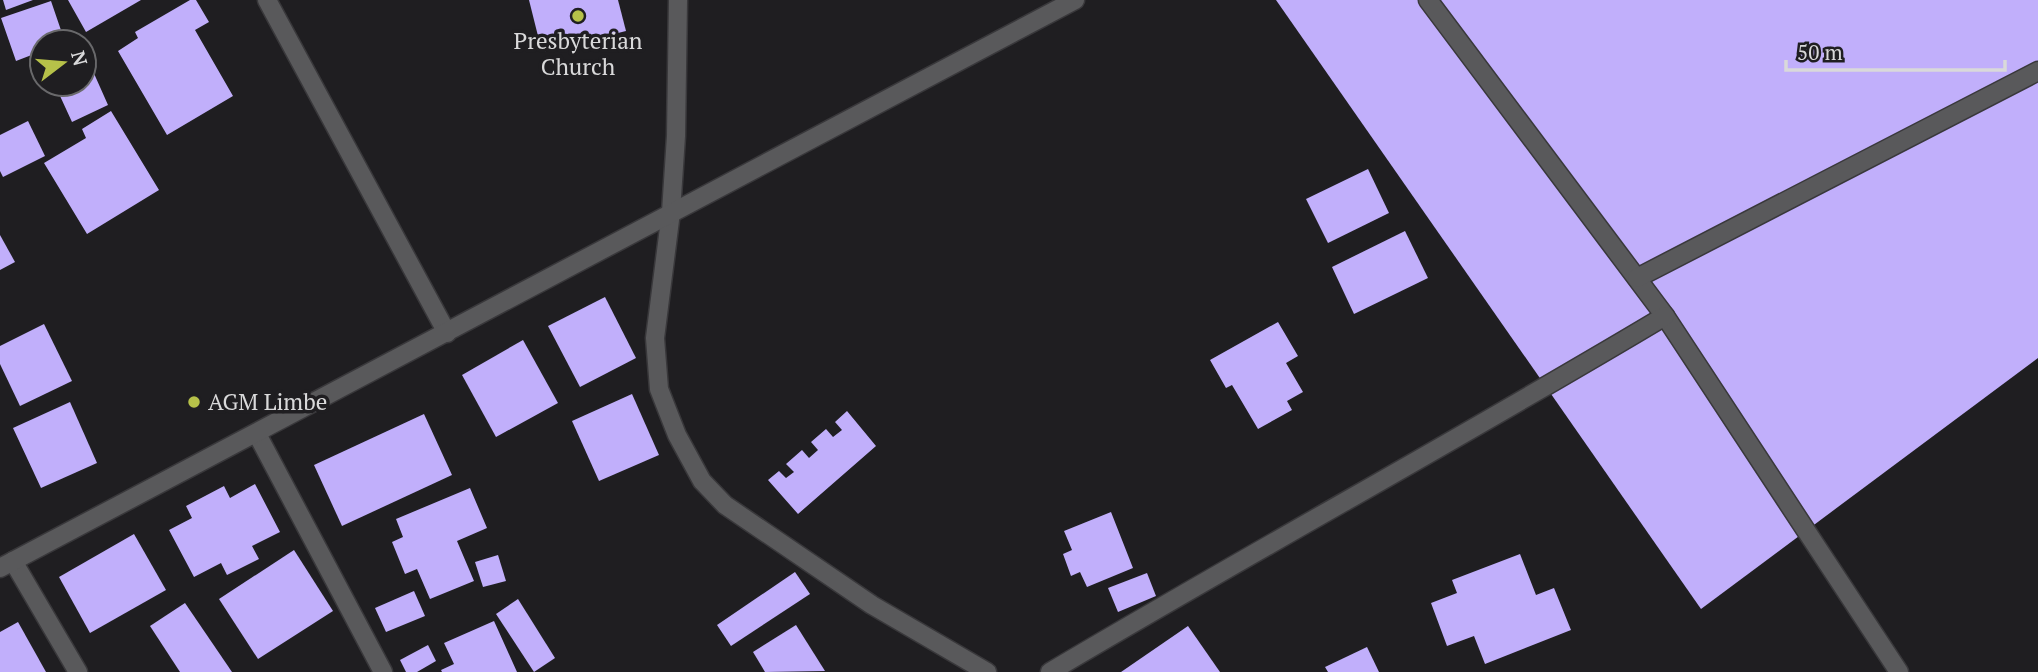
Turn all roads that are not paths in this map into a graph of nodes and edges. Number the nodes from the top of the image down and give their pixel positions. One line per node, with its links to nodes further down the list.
1 (267, 0): 9 (street)
2 (678, 0): 6 (street)
3 (1075, 0): 6 (street)
4 (1428, 0): 7 (street)
5 (2038, 71): 7 (street)
6 (671, 212): 9 (street); 14 (street)
7 (1637, 278): 8 (street)
8 (1665, 316): 15 (street); 16 (street)
9 (447, 333): 10 (street)
10 (257, 434): 11 (street); 13 (street)
11 (7, 564): 12 (street)
12 (78, 672)
13 (383, 672)
14 (987, 672)
15 (1049, 672)
16 (1899, 672)

